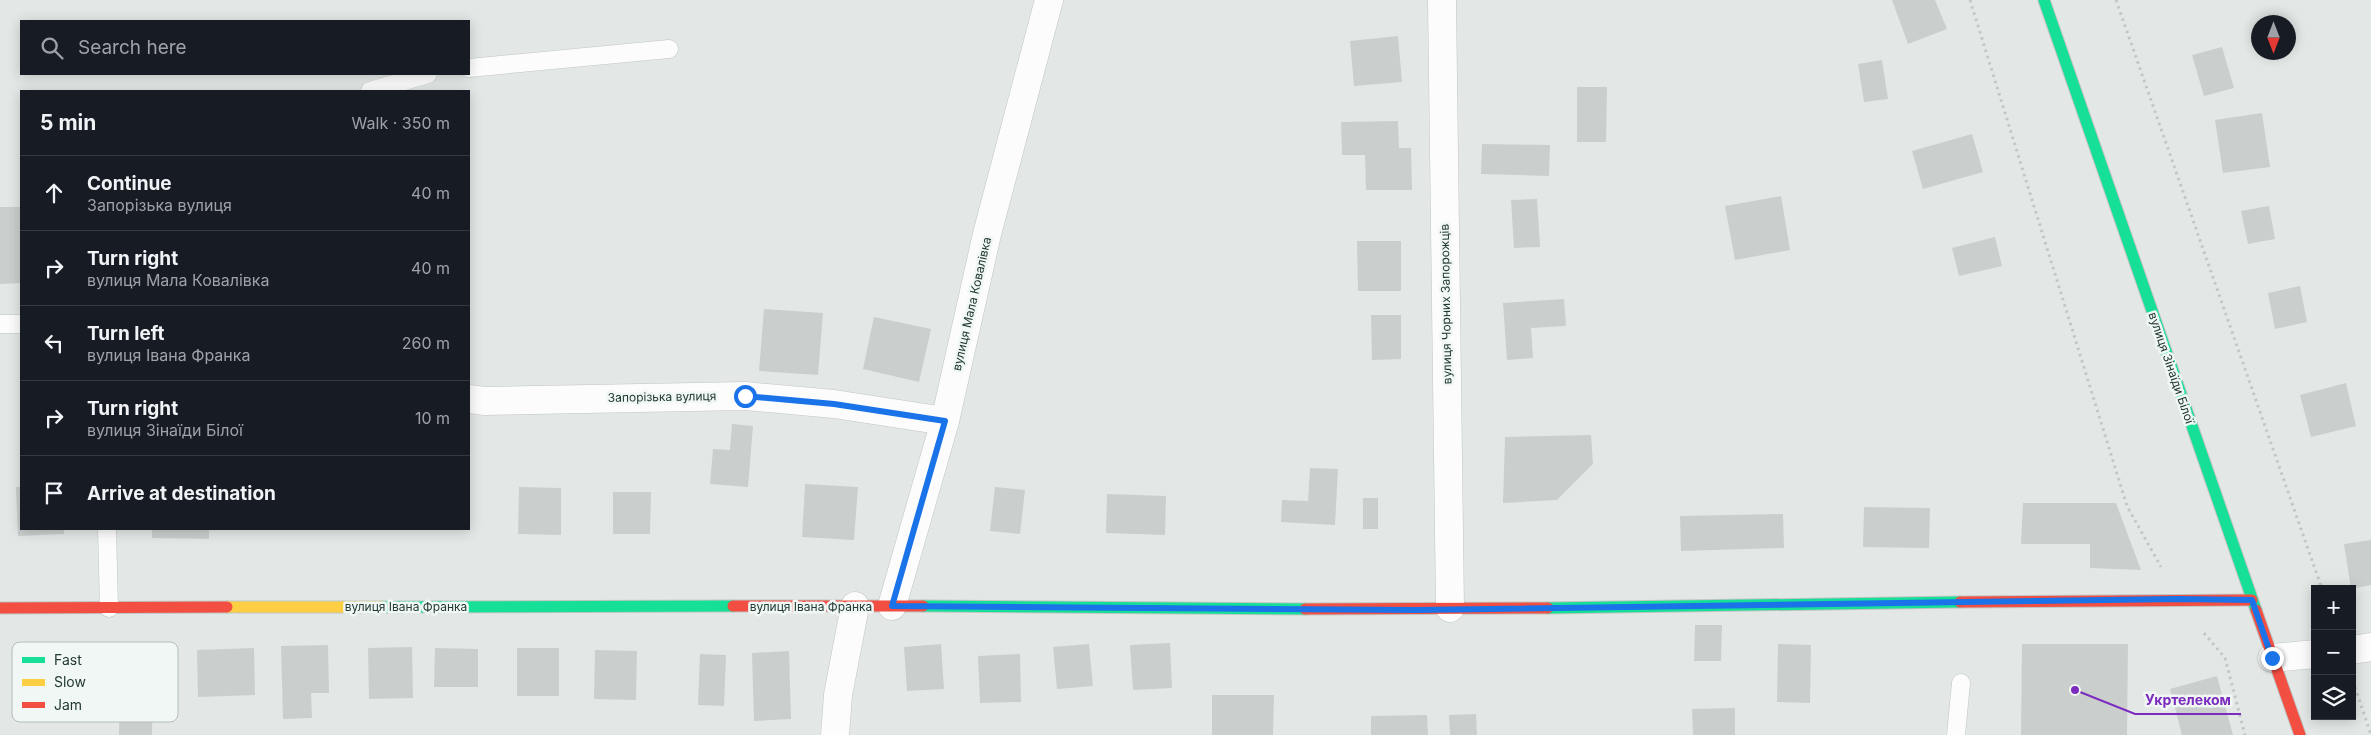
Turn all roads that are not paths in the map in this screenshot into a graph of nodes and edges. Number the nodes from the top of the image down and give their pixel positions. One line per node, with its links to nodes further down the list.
1 (1049, 0): 11 (street, вулиця Мала Ковалівка)
2 (1442, 0): 18 (street, вулиця Чорних Запорожців)
3 (2044, 0): 13 (street, вулиця Зінаїди Білої)
4 (669, 49): 5 (lane)
5 (470, 68)
6 (425, 75): 7 (lane)
7 (373, 90)
8 (0, 324): 9 (lane)
9 (20, 324)
10 (470, 399): 11 (street, Запорізька вулиця)
11 (945, 421): 15 (street, вулиця Мала Ковалівка)
12 (108, 530): 17 (lane)
13 (2252, 600): 18 (street, вулиця Івана Франка); 22 (street, вулиця Зінаїди Білої)
14 (855, 606): 15 (street, вулиця Івана Франка); 17 (street, вулиця Івана Франка); 24 (street)
15 (892, 606): 18 (street, вулиця Івана Франка)
16 (0, 608): 17 (street, вулиця Івана Франка)
17 (109, 608)
18 (1450, 608)
19 (2371, 647): 20 (street)
20 (2356, 649)
21 (2311, 654): 22 (street)
22 (2272, 658): 26 (street, вулиця Зінаїди Білої)
23 (1961, 683): 25 (lane)
24 (836, 735)
25 (1956, 735)
26 (2300, 735)

